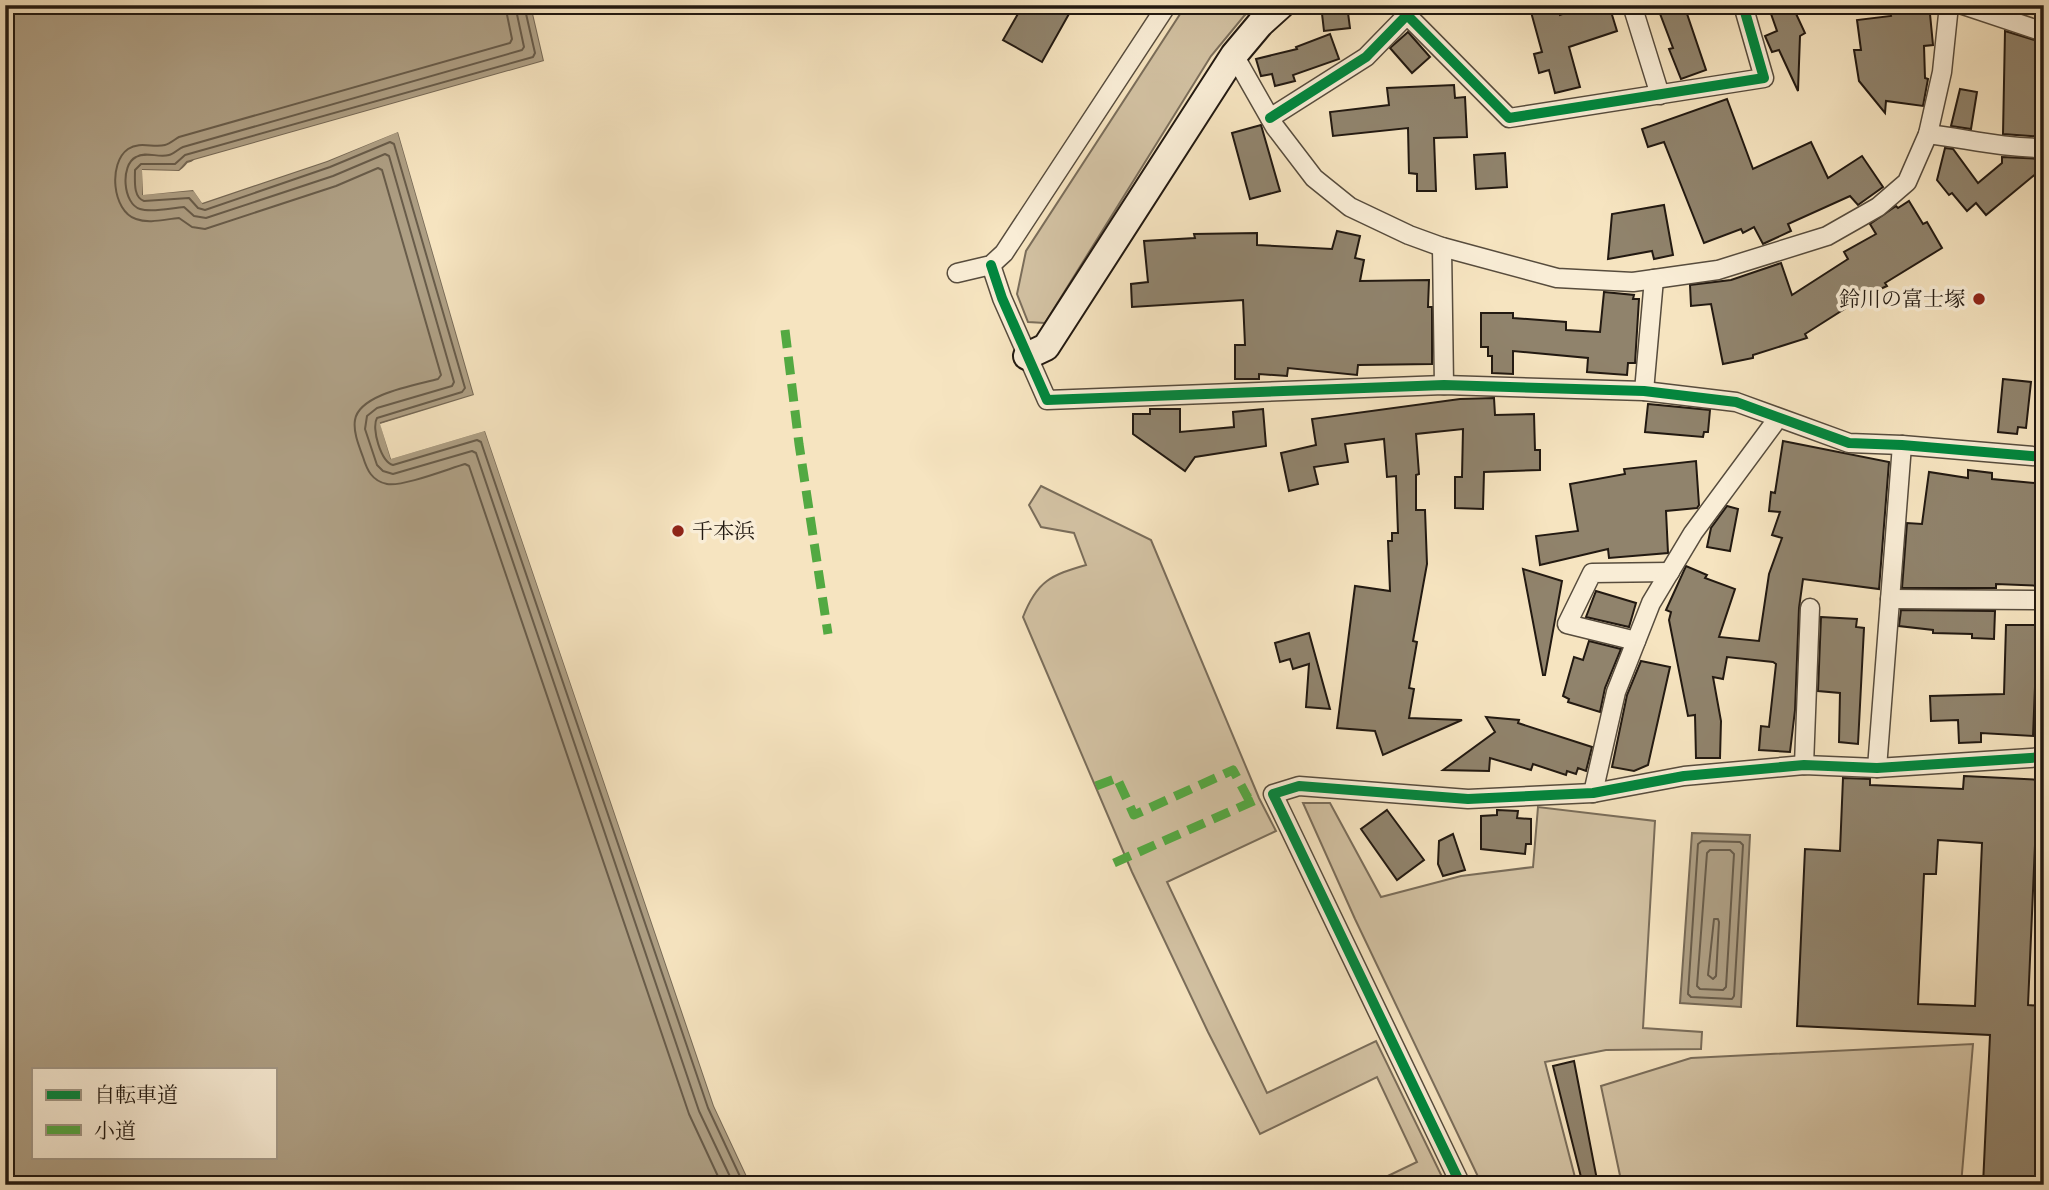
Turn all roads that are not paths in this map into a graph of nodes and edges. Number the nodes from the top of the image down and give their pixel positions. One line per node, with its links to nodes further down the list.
1 (1167, 5): 14 (street)
2 (1281, 5): 8 (street)
3 (1632, 5): 9 (street)
4 (1743, 5): 9 (street)
5 (1949, 5): 11 (street)
6 (1963, 5): 7 (street)
7 (2044, 32)
8 (1234, 55): 10 (street); 17 (street)
9 (1660, 95): 10 (street)
10 (1270, 118): 13 (street)
11 (1928, 134): 12 (street); 16 (street)
12 (2044, 148)
13 (1442, 247): 16 (street); 18 (street)
14 (992, 265): 15 (street); 17 (street)
15 (957, 273)
16 (1654, 279): 19 (street)
17 (1027, 356): 18 (street)
18 (1444, 385): 19 (street)
19 (1644, 391): 20 (street)
20 (1778, 418): 21 (street); 23 (street)
21 (1902, 445): 22 (street); 24 (street)
22 (2044, 457)
23 (1670, 572): 27 (street); 27 (street)
24 (1890, 599): 25 (street); 30 (street)
25 (2044, 600)
26 (1810, 608): 29 (street)
27 (1636, 641): 31 (street)
28 (2044, 757): 30 (street)
29 (1804, 765): 30 (street); 31 (street)
30 (1877, 768)
31 (1593, 793): 32 (street)
32 (1461, 1185)

